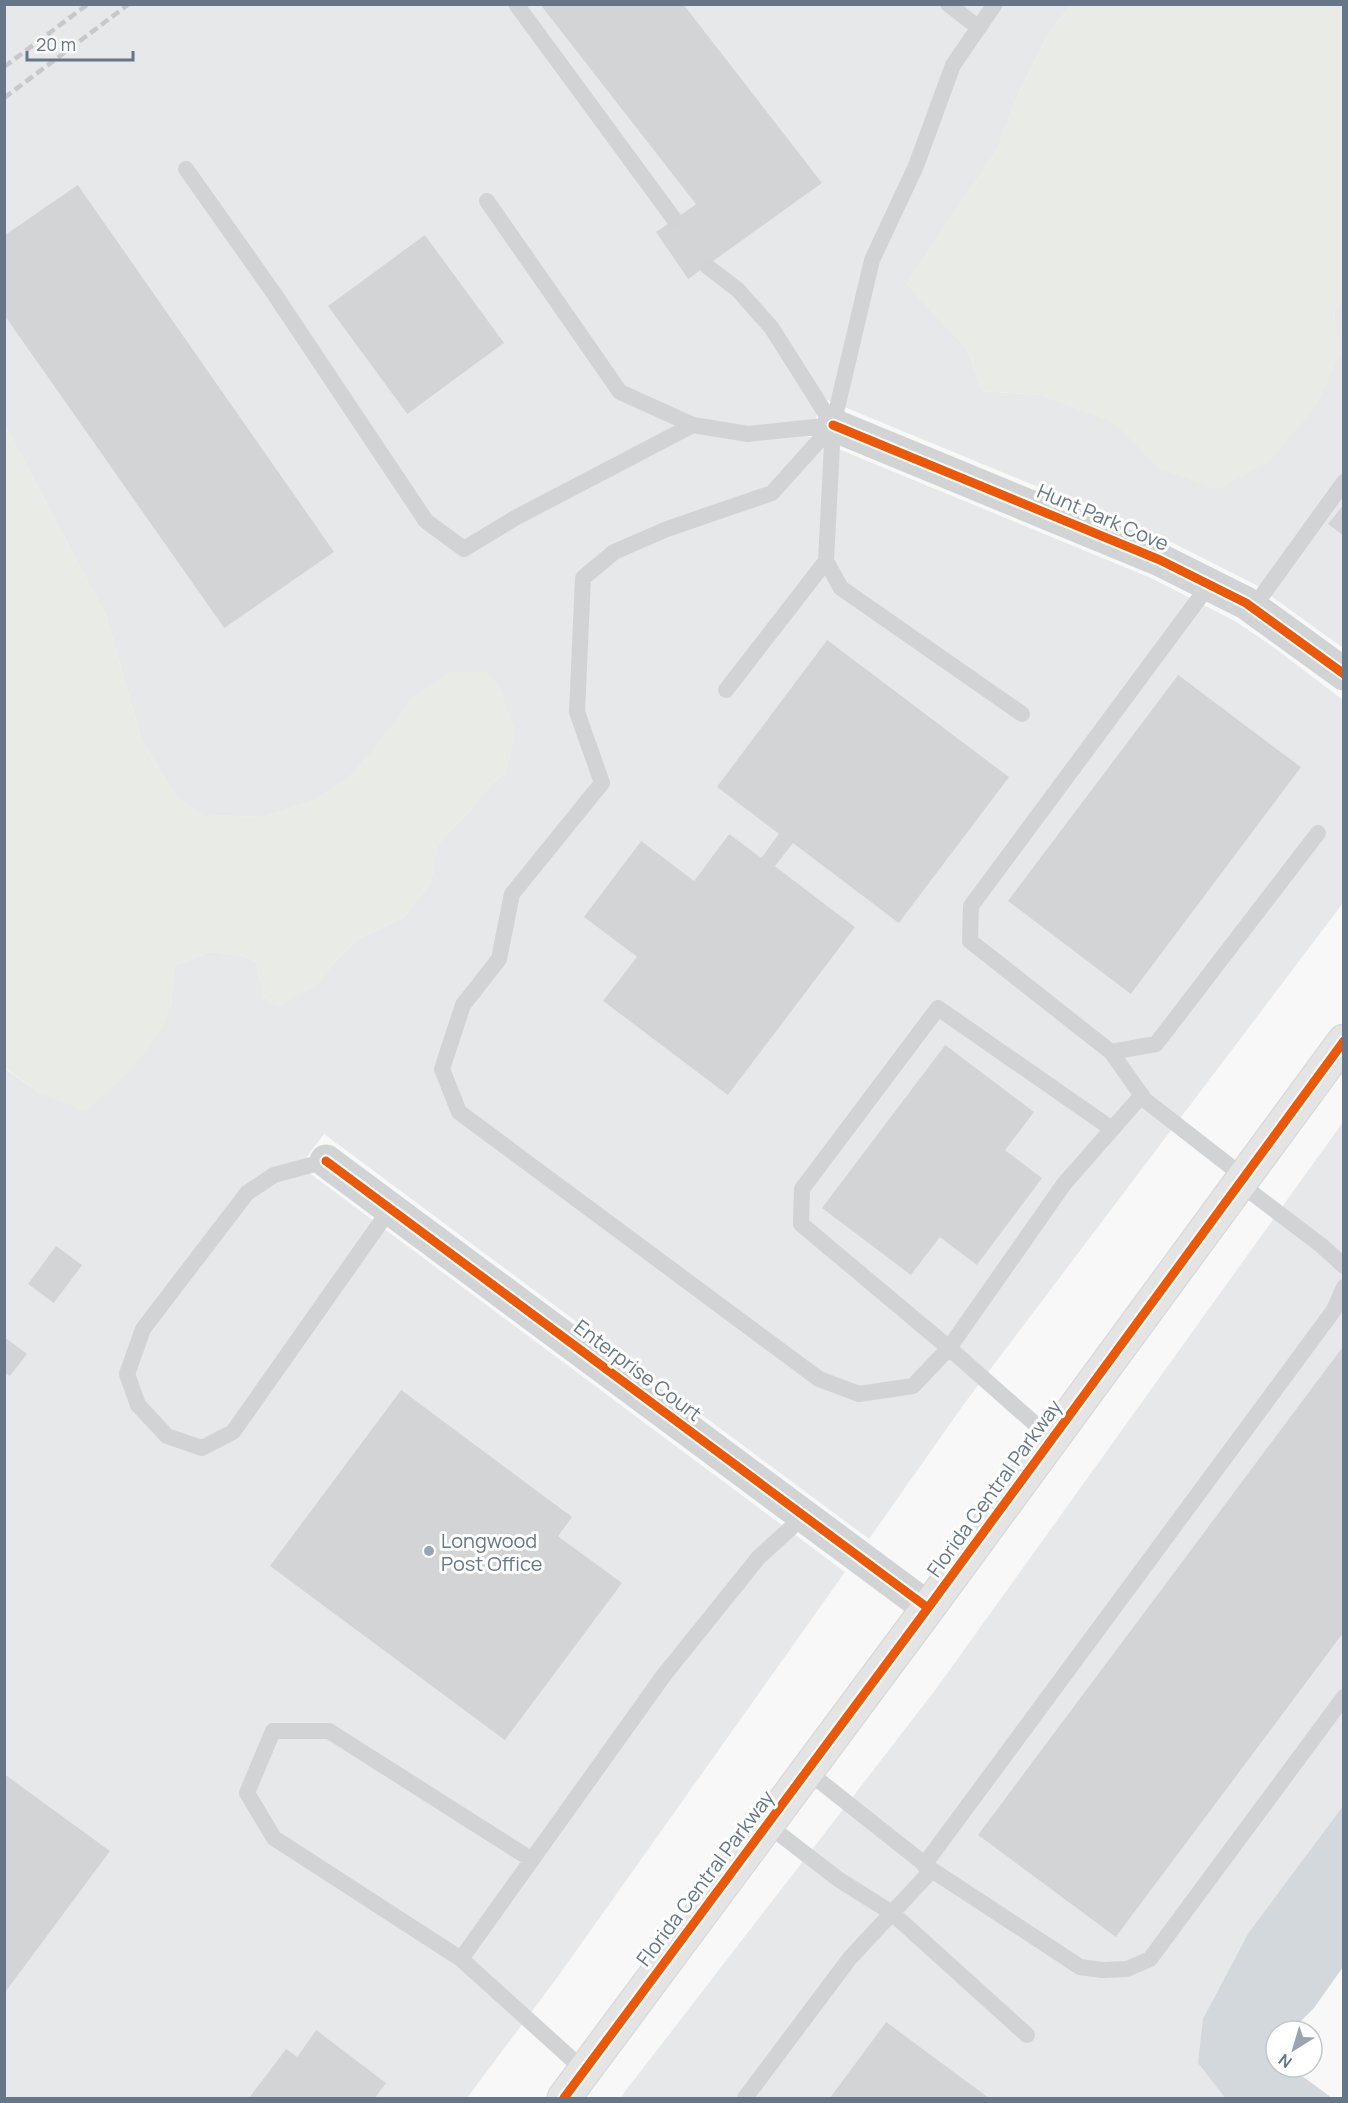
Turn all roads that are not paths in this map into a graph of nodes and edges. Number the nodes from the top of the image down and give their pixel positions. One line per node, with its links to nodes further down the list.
1 (516, 4): 7 (lane)
2 (948, 4): 4 (lane)
3 (995, 4): 4 (lane)
4 (979, 28): 10 (lane)
5 (186, 169): 9 (lane)
6 (487, 201): 9 (lane)
7 (674, 219)
8 (708, 267): 10 (lane)
9 (693, 425): 10 (lane)
10 (833, 425): 12 (lane); 13 (street, Hunt Park Cove); 28 (lane)
11 (1344, 482): 14 (lane)
12 (826, 561): 16 (lane); 17 (lane)
13 (1209, 585): 14 (street, Hunt Park Cove); 20 (lane)
14 (1253, 608): 15 (street, Hunt Park Cove)
15 (1344, 674)
16 (726, 690)
17 (1022, 714)
18 (1318, 833): 20 (lane)
19 (1344, 1041): 24 (street, Florida Central Parkway)
20 (1111, 1052): 21 (lane)
21 (1142, 1095): 22 (lane); 24 (lane)
22 (1112, 1130): 28 (lane); 28 (lane)
23 (326, 1161): 25 (street, Enterprise Court); 25 (lane)
24 (1241, 1180): 26 (lane); 29 (street, Florida Central Parkway)
25 (390, 1209): 30 (street, Enterprise Court)
26 (1344, 1266)
27 (1344, 1287): 36 (lane)
28 (949, 1348): 29 (lane)
29 (1052, 1439): 31 (street, Florida Central Parkway)
30 (804, 1516): 31 (street, Enterprise Court); 35 (lane)
31 (928, 1608): 33 (street, Florida Central Parkway)
32 (1344, 1697): 36 (lane)
33 (807, 1771): 34 (street, Florida Central Parkway); 36 (lane)
34 (768, 1825): 37 (lane); 40 (street, Florida Central Parkway)
35 (531, 1860): 38 (lane); 38 (lane)
36 (928, 1868): 37 (lane)
37 (892, 1913): 39 (lane); 42 (lane)
38 (461, 1959): 40 (lane)
39 (1027, 2035)
40 (585, 2071): 41 (street, Florida Central Parkway)
41 (564, 2098)
42 (745, 2098)

